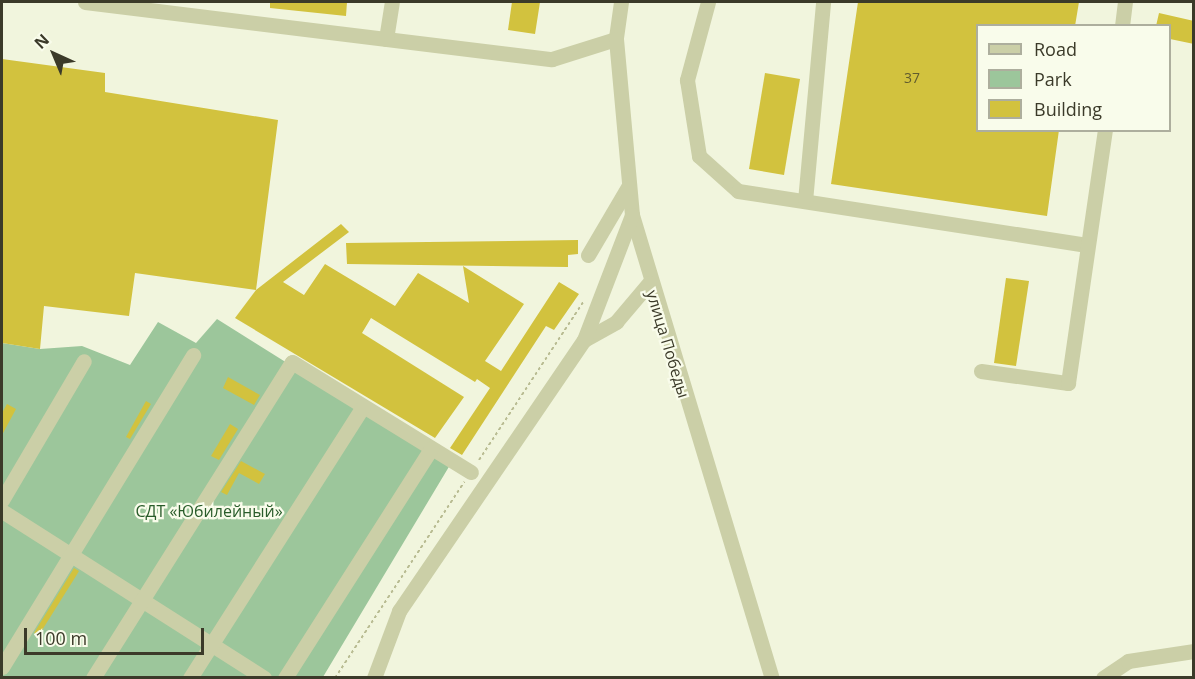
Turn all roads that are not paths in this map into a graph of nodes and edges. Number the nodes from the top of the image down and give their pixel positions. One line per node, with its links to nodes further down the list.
1 (86, 2): 8 (street)
2 (392, 2): 8 (street)
3 (621, 2): 9 (street, улица Победы)
4 (708, 2): 12 (street)
5 (823, 2): 12 (street)
6 (1125, 2): 7 (street)
7 (1122, 24)
8 (386, 39): 9 (street)
9 (616, 39): 11 (street, улица Победы)
10 (1105, 132): 14 (street)
11 (628, 187): 13 (street, улица Победы); 15 (street)
12 (805, 201): 14 (street)
13 (632, 215): 16 (street, улица Победы); 17 (street)
14 (1087, 245): 20 (street)
15 (588, 255)
16 (649, 283): 17 (street); 36 (street, улица Победы)
17 (584, 340): 35 (street)
18 (193, 355): 26 (street)
19 (84, 361): 24 (street)
20 (981, 371)
21 (363, 406): 22 (street); 27 (street); 28 (street)
22 (431, 449): 23 (street); 34 (street)
23 (471, 472)
24 (2, 500)
25 (2, 511): 26 (street)
26 (71, 553): 27 (street); 30 (street)
27 (142, 598): 28 (street); 31 (street)
28 (213, 641): 32 (street); 33 (street)
29 (1194, 651): 37 (street)
30 (2, 667)
31 (93, 678)
32 (190, 678)
33 (264, 678)
34 (285, 678)
35 (374, 678)
36 (772, 678)
37 (1103, 678)

